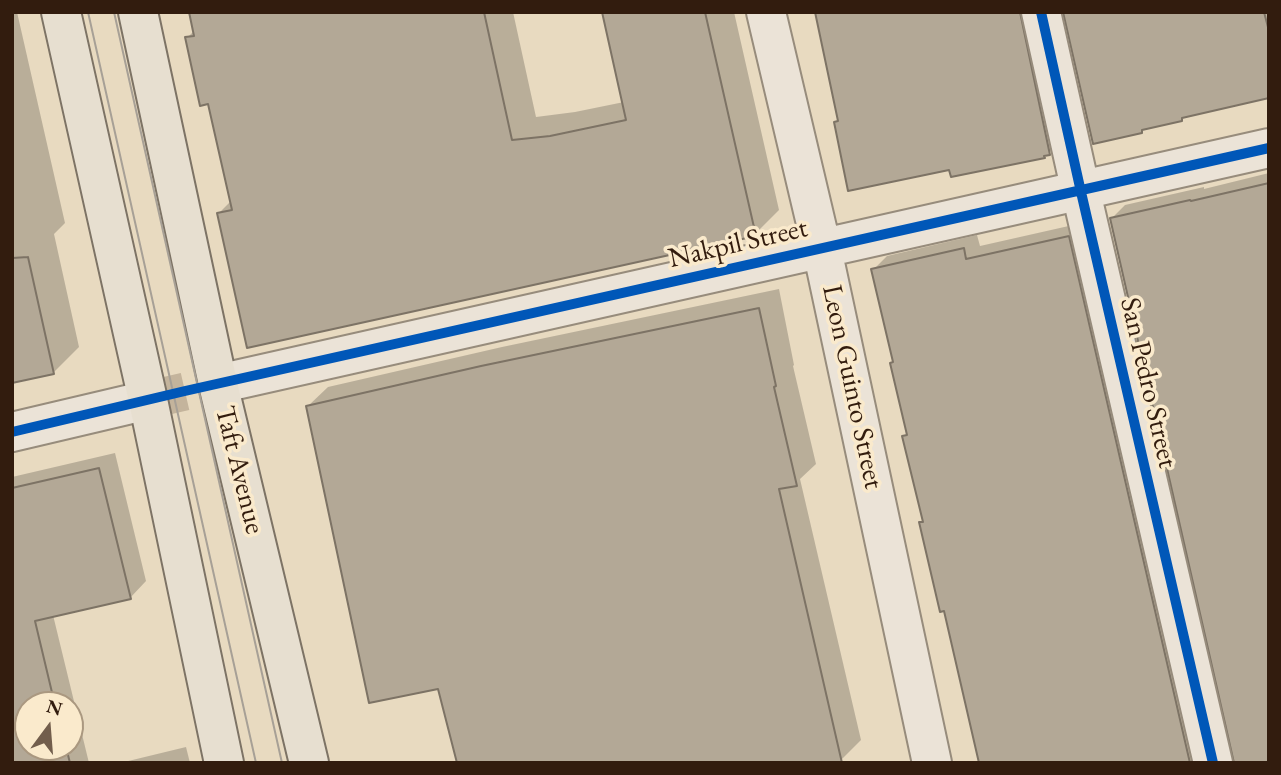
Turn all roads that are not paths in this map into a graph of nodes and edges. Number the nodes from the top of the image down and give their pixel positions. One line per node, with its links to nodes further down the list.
1 (61, 12): 9 (main road)
2 (138, 12): 8 (main road, Taft Avenue)
3 (766, 12): 7 (street, Leon Guinto Street)
4 (1041, 12): 6 (street, San Pedro Street)
5 (1269, 148): 6 (street, Nakpil Street)
6 (1081, 191): 7 (street, Nakpil Street); 14 (street, San Pedro Street)
7 (822, 249): 8 (street, Nakpil Street); 13 (street, Leon Guinto Street)
8 (218, 384): 12 (main road, Taft Avenue)
9 (148, 400): 10 (street); 11 (main road)
10 (12, 432)
11 (224, 763)
12 (309, 763)
13 (932, 763)
14 (1213, 763)

